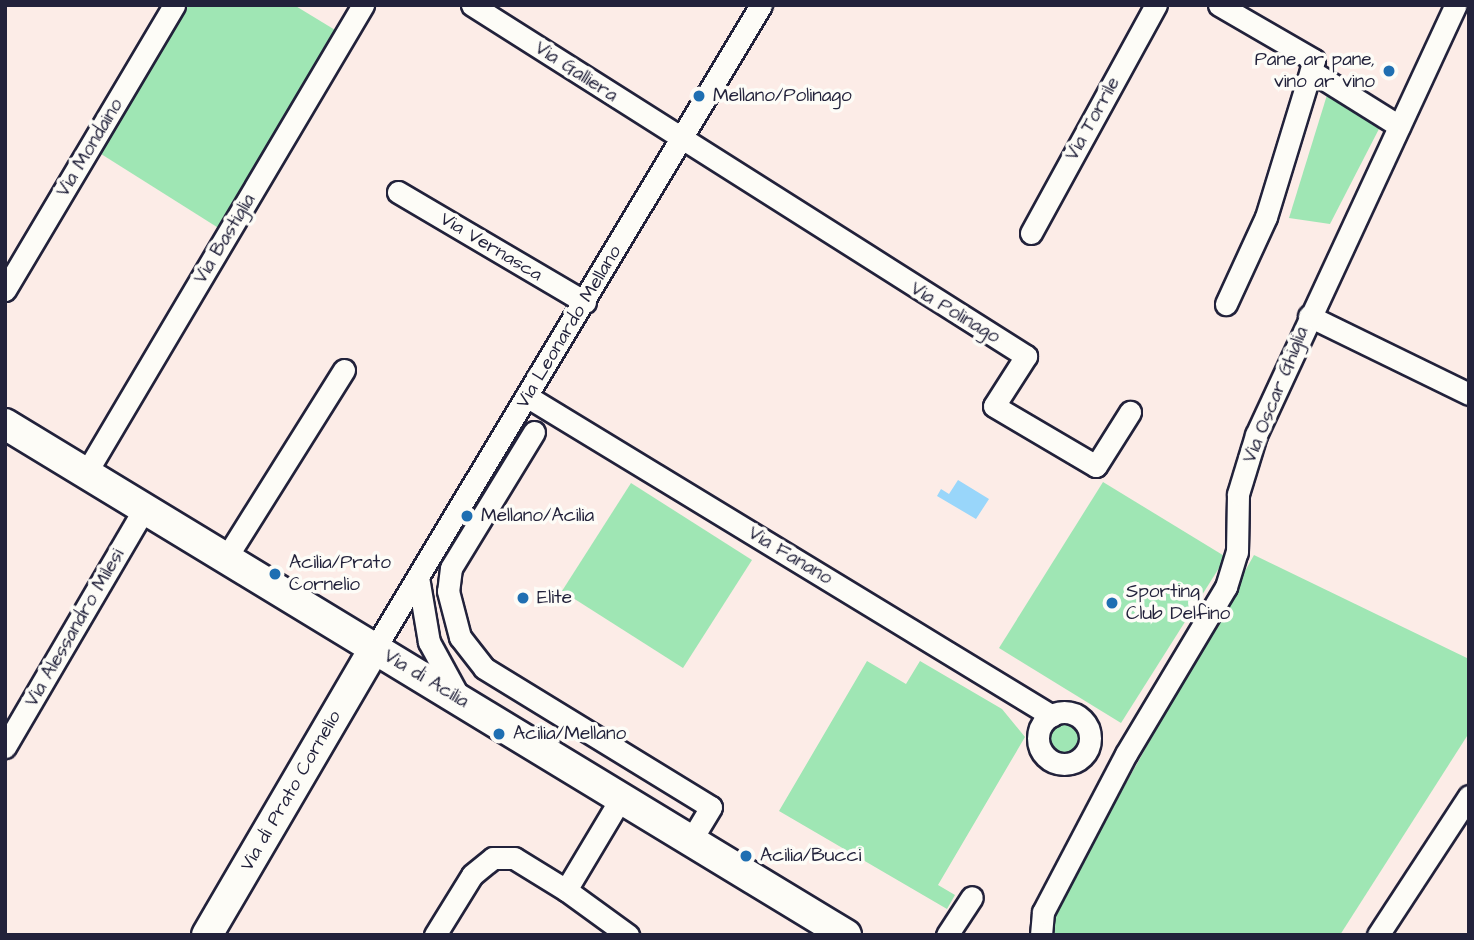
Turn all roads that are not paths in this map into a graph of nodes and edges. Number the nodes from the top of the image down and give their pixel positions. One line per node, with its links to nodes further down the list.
1 (174, 5): 13 (street, Via Mondaino)
2 (363, 5): 23 (street, Via Bastiglia)
3 (472, 5): 10 (street, Via Galliera)
4 (761, 5): 10 (street, Via Leonardo Mellano)
5 (1156, 5): 12 (street, Via Torrile)
6 (1219, 5): 8 (street)
7 (1456, 5): 9 (street, Via Oscar Ghiglia)
8 (1311, 71): 9 (street); 15 (street)
9 (1399, 126): 16 (street, Via Oscar Ghiglia)
10 (680, 139): 14 (street, Via Leonardo Mellano); 20 (street, Via Polinago)
11 (398, 192): 14 (street, Via Vernasca)
12 (1031, 233)
13 (5, 290)
14 (585, 302): 19 (street, Via Leonardo Mellano)
15 (1226, 304)
16 (1309, 316): 18 (street); 43 (street, Via Oscar Ghiglia)
17 (344, 370): 27 (street)
18 (1469, 394)
19 (528, 397): 24 (street, Via Leonardo Mellano); 31 (street, Via Fanano)
20 (1130, 412)
21 (5, 424): 23 (street, Via di Acilia)
22 (534, 432): 25 (street)
23 (86, 473): 26 (street, Via di Acilia)
24 (474, 486): 25 (street); 28 (street, Via Leonardo Mellano)
25 (494, 498): 35 (street)
26 (144, 509): 27 (street, Via di Acilia); 32 (street, Via Alessandro Milesi)
27 (226, 558): 29 (street, Via di Acilia)
28 (418, 577): 29 (street, Via Leonardo Mellano); 30 (street)
29 (375, 648): 30 (street, Via di Acilia); 38 (street, Via di Prato Cornelio)
30 (460, 699): 34 (street, Via di Acilia)
31 (1052, 716)
32 (5, 747)
33 (1469, 796): 44 (street)
34 (621, 798): 35 (street, Via di Acilia); 36 (street)
35 (691, 840): 41 (street, Via di Acilia)
36 (566, 890): 39 (street); 40 (street)
37 (972, 897): 42 (street)
38 (207, 935)
39 (435, 935)
40 (628, 935)
41 (846, 935)
42 (947, 935)
43 (1041, 935)
44 (1378, 935)

